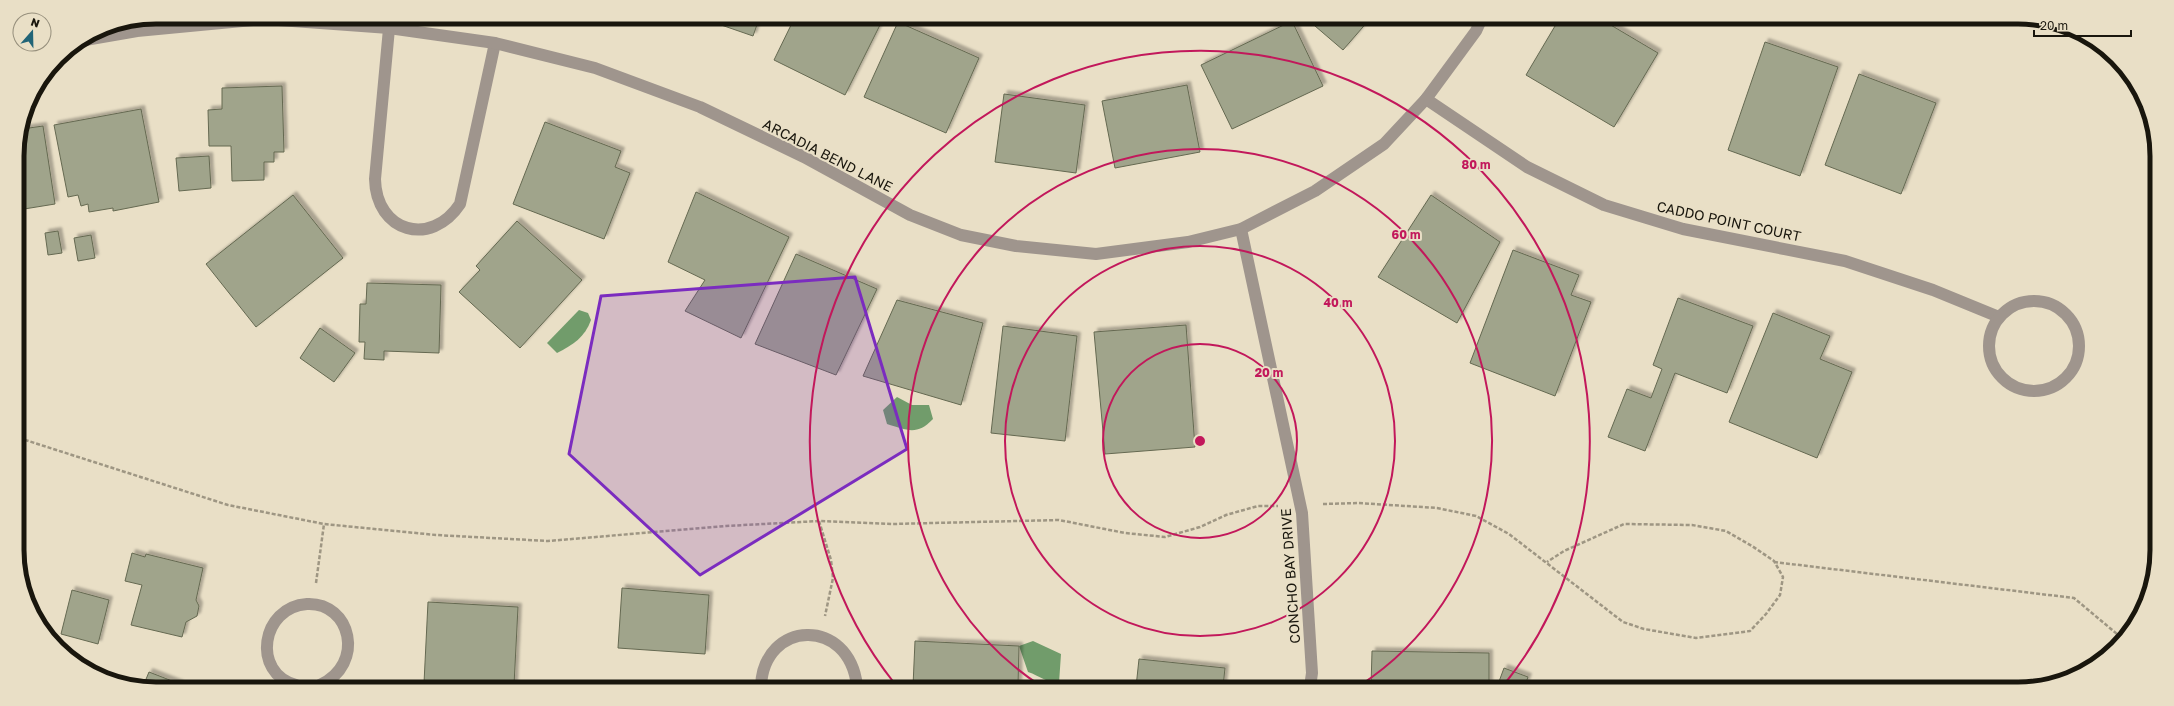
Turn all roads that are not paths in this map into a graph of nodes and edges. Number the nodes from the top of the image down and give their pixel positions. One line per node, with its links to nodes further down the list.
1 (212, 24): 5 (street, ARCADIA BEND LANE)
2 (390, 24): 6 (street)
3 (395, 24): 6 (street, ARCADIA BEND LANE)
4 (1479, 24): 7 (street, ARCADIA BEND LANE)
5 (97, 38)
6 (495, 43): 8 (street, ARCADIA BEND LANE)
7 (1426, 99): 8 (street, ARCADIA BEND LANE); 9 (street, CADDO POINT COURT)
8 (1241, 229): 14 (street, CONCHO BAY DRIVE)
9 (1998, 317): 9 (street)
10 (290, 682): 11 (street)
11 (327, 682)
12 (761, 682): 13 (street)
13 (856, 682)
14 (1310, 682)

